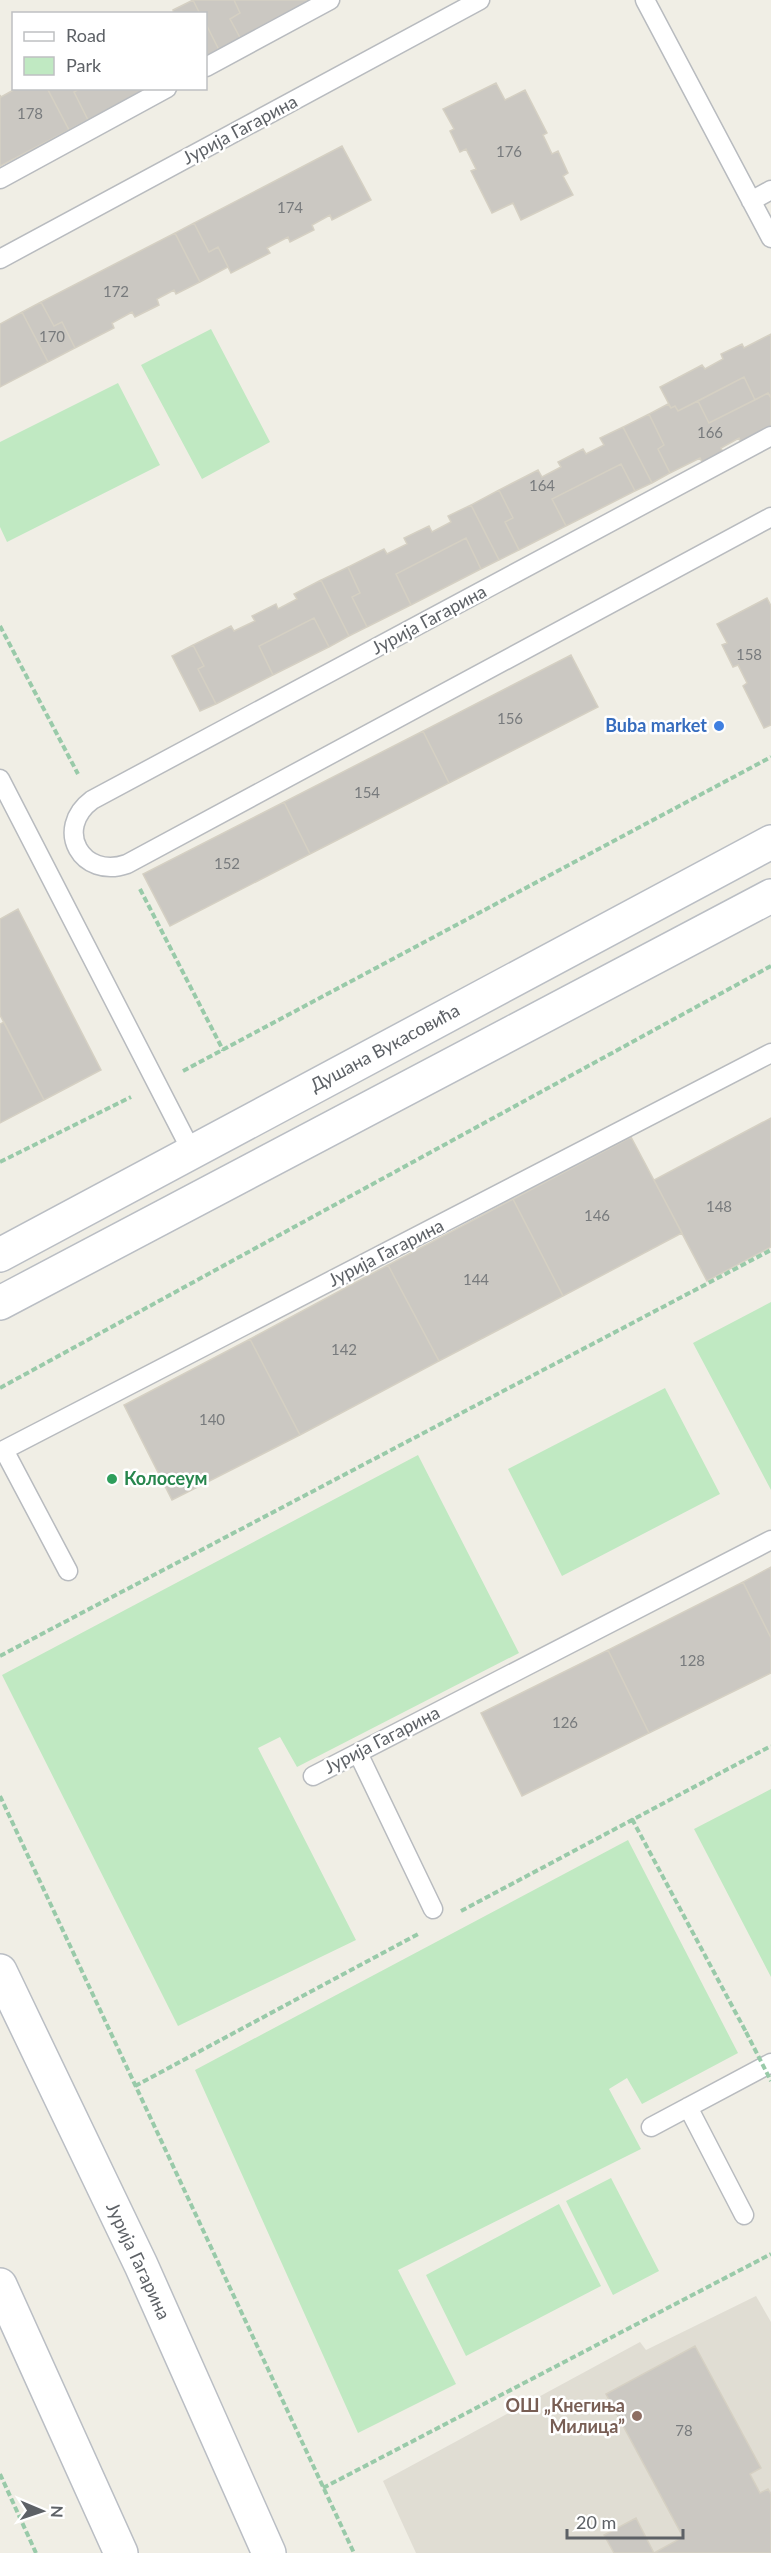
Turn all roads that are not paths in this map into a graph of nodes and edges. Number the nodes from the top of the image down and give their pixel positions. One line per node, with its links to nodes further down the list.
1 (330, 0): 4 (lane)
2 (480, 0): 10 (lane, Јурија Гагарина)
3 (645, 0): 8 (lane)
4 (207, 67)
5 (163, 90): 6 (lane)
6 (0, 179)
7 (771, 190): 8 (lane)
8 (751, 201): 9 (lane)
9 (771, 238)
10 (0, 259)
11 (771, 436): 12 (lane, Јурија Гагарина)
12 (771, 517)
13 (0, 779): 17 (lane)
14 (771, 842): 17 (street, Душана Вукасовића)
15 (771, 896): 19 (street)
16 (771, 1053): 20 (lane, Јурија Гагарина)
17 (192, 1152): 18 (street, Душана Вукасовића)
18 (0, 1255)
19 (0, 1303)
20 (2, 1451): 22 (lane)
21 (771, 1540): 23 (lane, Јурија Гагарина)
22 (68, 1571)
23 (358, 1753): 24 (lane, Јурија Гагарина); 25 (lane)
24 (313, 1776)
25 (433, 1910)
26 (0, 1971): 33 (street, Јурија Гагарина)
27 (771, 2063): 28 (lane)
28 (688, 2107): 29 (lane); 30 (lane)
29 (651, 2127)
30 (744, 2215)
31 (0, 2285): 32 (street)
32 (121, 2553)
33 (269, 2553)

